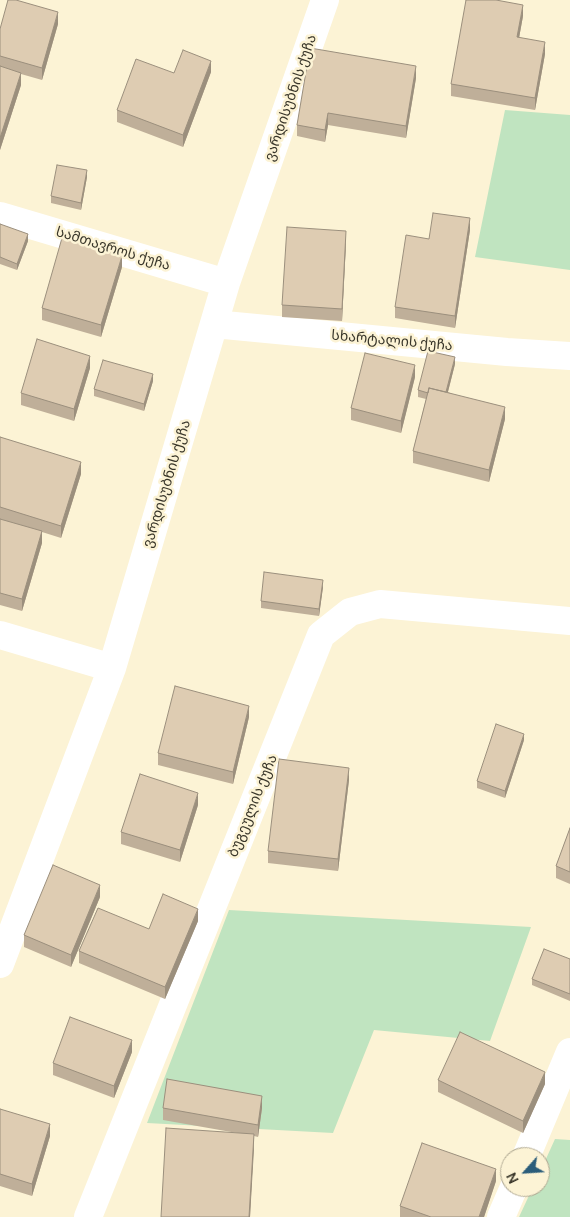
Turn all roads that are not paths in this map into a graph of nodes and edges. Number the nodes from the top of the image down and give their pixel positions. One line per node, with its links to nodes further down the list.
1 (325, 0): 3 (street, ვარდისუბნის ქუჩა)
2 (0, 216): 3 (street, სამთავროს ქუჩა)
3 (226, 283): 4 (street, ვარდისუბნის ქუჩა)
4 (214, 324): 5 (street, სხარტალის ქუჩა); 8 (street, ვარდისუბნის ქუჩა)
5 (570, 356)
6 (570, 621): 13 (street, ბუგეულის ქუჩა)
7 (0, 635): 8 (street)
8 (112, 668): 9 (street, ვარდისუბნის ქუჩა)
9 (0, 964)
10 (570, 1052): 11 (street)
11 (530, 1147)
12 (510, 1197): 14 (street)
13 (88, 1217)
14 (501, 1217)

